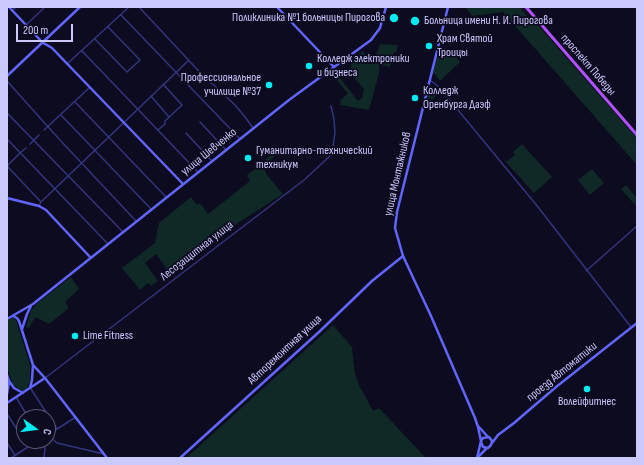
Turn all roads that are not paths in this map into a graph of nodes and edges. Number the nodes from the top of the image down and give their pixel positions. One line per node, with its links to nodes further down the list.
1 (9, 7): 11 (main road)
2 (16, 7): 11 (street)
3 (45, 7): 13 (street)
4 (80, 7): 16 (main road)
5 (129, 7): 12 (street)
6 (139, 7): 18 (street)
7 (276, 7): 20 (main road)
8 (386, 7): 20 (main road, улица Шевченко)
9 (448, 7): 23 (main road, улица Монтажников)
10 (526, 7): 42 (main road, проспект Победы)
11 (12, 11): 13 (main road)
12 (121, 15): 14 (street); 21 (street)
13 (26, 26): 16 (main road)
14 (108, 27): 15 (street); 15 (street)
15 (95, 39): 17 (street)
16 (43, 43): 19 (main road); 22 (main road)
17 (82, 51): 19 (street); 30 (street)
18 (188, 61): 21 (street); 37 (street)
19 (67, 64): 26 (main road)
20 (334, 67): 37 (main road, улица Шевченко)
21 (177, 72): 25 (street); 44 (street)
22 (7, 76)
23 (430, 80): 68 (main road, улица Монтажников); 70 (street)
24 (7, 81): 36 (street)
25 (163, 84): 27 (street); 33 (street)
26 (90, 88): 28 (street); 34 (main road)
27 (151, 96): 30 (street); 33 (street)
28 (75, 102): 32 (street); 43 (street)
29 (331, 106): 79 (street, Лесозащитная улица)
30 (137, 109): 34 (street); 39 (street)
31 (7, 113): 46 (street)
32 (61, 115): 36 (street); 49 (street)
33 (169, 117): 39 (street)
34 (123, 122): 43 (street); 57 (main road)
35 (200, 122): 50 (street)
36 (48, 127): 38 (street); 53 (street)
37 (253, 128): 44 (main road, улица Шевченко)
38 (44, 130)
39 (158, 130): 55 (street)
40 (186, 133): 52 (street)
41 (39, 135): 46 (street)
42 (637, 135)
43 (108, 136): 49 (street); 60 (street)
44 (240, 139): 50 (main road, улица Шевченко)
45 (7, 140): 51 (street)
46 (34, 140): 47 (street); 56 (street)
47 (30, 144)
48 (26, 148): 51 (street)
49 (95, 149): 53 (street); 63 (street)
50 (226, 150): 52 (main road, улица Шевченко)
51 (20, 154): 54 (street); 58 (street)
52 (212, 161): 55 (main road, улица Шевченко)
53 (81, 162): 56 (street); 64 (street)
54 (7, 166): 61 (street)
55 (198, 172): 57 (main road, улица Шевченко)
56 (68, 176): 58 (street); 66 (street)
57 (183, 184): 60 (main road, улица Шевченко)
58 (54, 189): 61 (street); 67 (street)
59 (7, 198): 62 (main road)
60 (166, 198): 63 (main road, улица Шевченко)
61 (41, 202): 62 (street)
62 (39, 206): 69 (main road)
63 (152, 210): 64 (main road, улица Шевченко)
64 (137, 222): 66 (main road, улица Шевченко)
65 (637, 226): 70 (street)
66 (123, 232): 67 (main road, улица Шевченко)
67 (108, 244): 69 (main road, улица Шевченко)
68 (403, 256): 90 (main road, улица Монтажников); 105 (main road, Авторемонтная улица)
69 (91, 258): 71 (main road, улица Шевченко)
70 (586, 271): 75 (street)
71 (33, 304): 72 (main road, улица Шевченко); 76 (main road, улица Шевченко)
72 (13, 316): 73 (main road, улица Шевченко); 76 (main road)
73 (7, 319)
74 (637, 323): 75 (main road, проезд Автоматики)
75 (631, 327): 93 (main road, проезд Автоматики)
76 (22, 330): 77 (main road)
77 (33, 365): 79 (main road); 81 (main road)
78 (7, 374): 80 (main road)
79 (45, 378): 81 (main road, Лесозащитная улица); 89 (main road)
80 (9, 381): 82 (main road); 83 (main road)
81 (30, 388): 82 (main road, Лесозащитная улица); 87 (street)
82 (23, 393): 84 (main road)
83 (7, 394)
84 (16, 397): 85 (main road); 86 (street)
85 (7, 404)
86 (23, 409)
87 (43, 409)
88 (7, 414): 91 (street)
89 (76, 417): 92 (street); 101 (main road)
90 (478, 427): 94 (main road, улица Монтажников); 96 (main road, улица Монтажников)
91 (16, 428)
92 (56, 429)
93 (498, 435): 94 (main road, проезд Автоматики); 98 (main road, проезд Автоматики)
94 (488, 437): 96 (main road); 98 (main road)
95 (56, 442): 101 (street)
96 (481, 442): 99 (main road); 106 (main road, улица Монтажников)
97 (7, 443): 102 (street)
98 (492, 443): 99 (main road)
99 (488, 448): 106 (main road, улица Монтажников)
100 (24, 449): 102 (street)
101 (104, 454): 104 (main road)
102 (15, 455): 103 (street)
103 (11, 458)
104 (107, 458)
105 (180, 458)
106 (477, 458)

